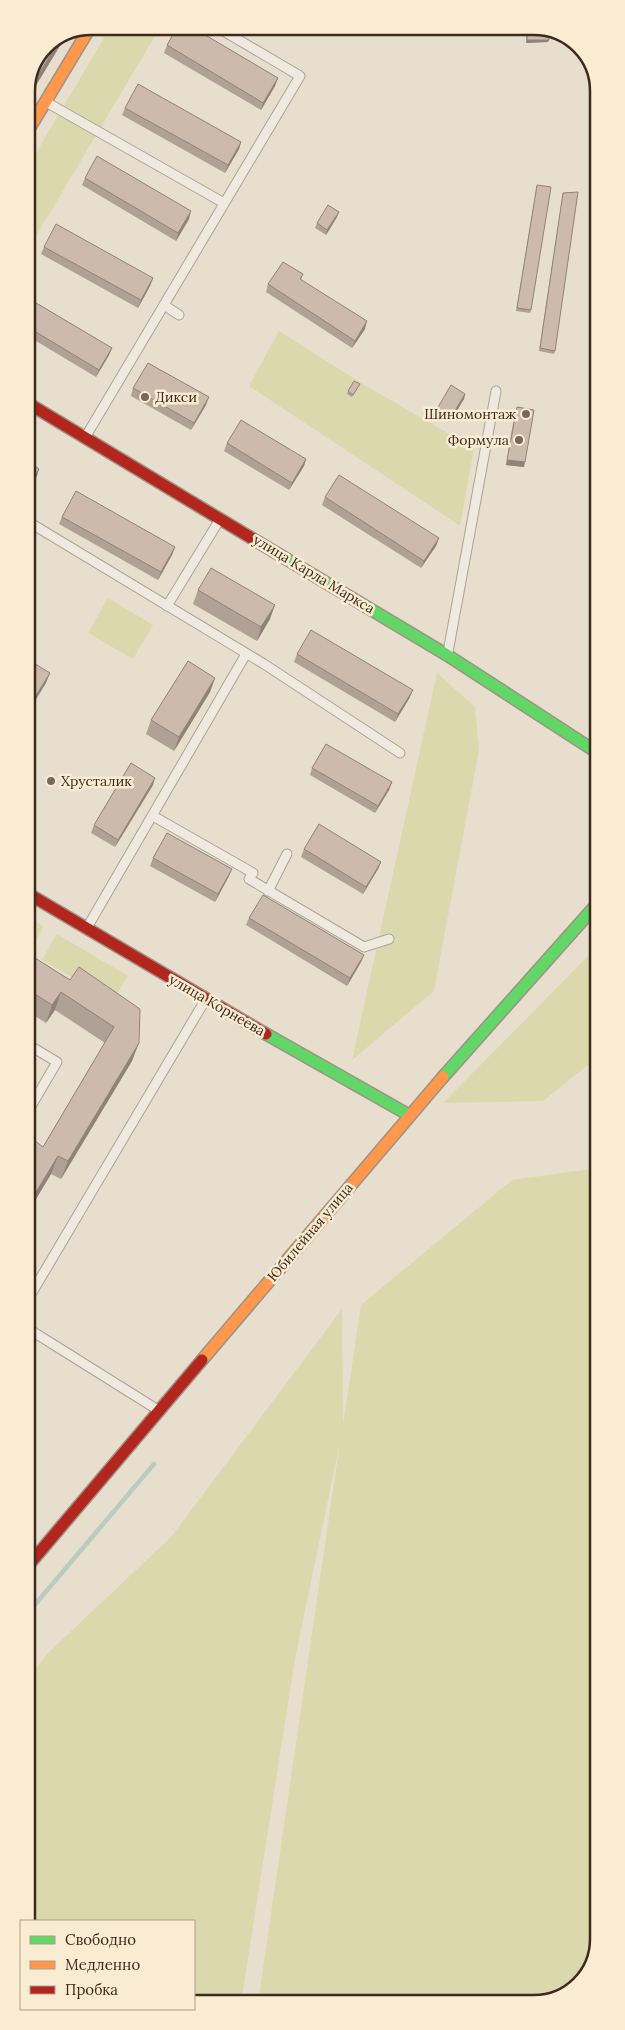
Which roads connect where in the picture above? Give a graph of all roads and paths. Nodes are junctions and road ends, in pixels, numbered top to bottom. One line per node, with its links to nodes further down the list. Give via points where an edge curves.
1 (230, 35): 5 (lane, via 300,76)
2 (84, 36): 3 (street)
3 (46, 102): 4 (street); 5 (lane)
4 (35, 120)
5 (224, 203): 6 (lane)
6 (164, 305): 7 (lane); 10 (lane)
7 (179, 315)
8 (496, 392): 15 (lane)
9 (35, 407): 10 (street, улица Карла Маркса)
10 (85, 438): 11 (street, улица Карла Маркса)
11 (220, 518): 13 (lane); 15 (street, улица Карла Маркса)
12 (35, 526): 13 (lane)
13 (167, 606): 14 (lane)
14 (246, 654): 17 (lane); 18 (lane)
15 (447, 655): 16 (street, улица Карла Маркса)
16 (590, 747)
17 (400, 753)
18 (153, 816): 20 (lane, via 253,873 249,880); 23 (lane)
19 (287, 854): 20 (lane)
20 (268, 890): 24 (lane, via 364,947)
21 (35, 898): 23 (street, улица Корнеева)
22 (590, 912): 28 (street, Юбилейная улица)
23 (86, 929): 25 (street, улица Корнеева)
24 (389, 939)
25 (205, 999): 28 (street, улица Корнеева); 29 (lane)
26 (35, 1049): 27 (lane, via 57,1062)
27 (35, 1099)
28 (409, 1114): 31 (street, Юбилейная улица)
29 (35, 1287)
30 (35, 1333): 31 (lane)
31 (159, 1410): 32 (street, Юбилейная улица)
32 (35, 1557)

